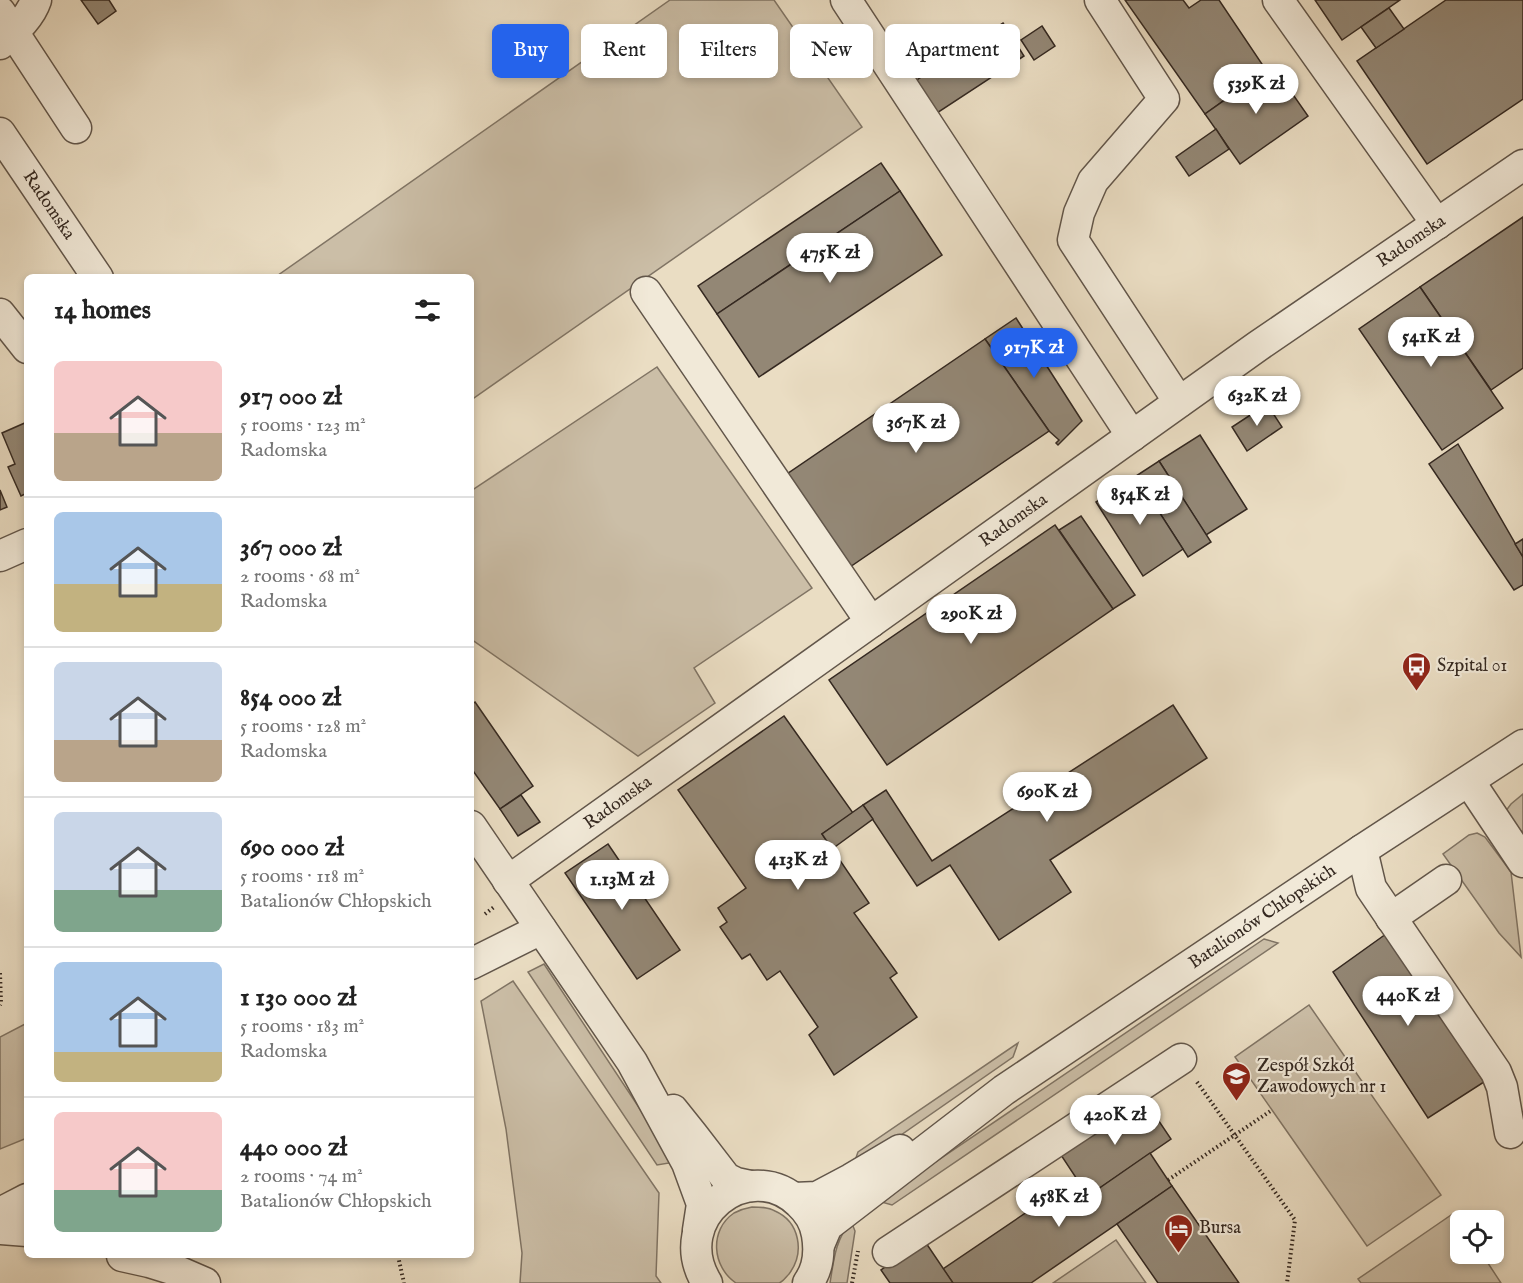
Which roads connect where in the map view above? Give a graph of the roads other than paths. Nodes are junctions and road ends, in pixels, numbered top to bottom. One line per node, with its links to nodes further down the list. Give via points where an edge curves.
1 (36, 0): 5 (street, via 19,26)
2 (846, 0): 15 (street)
3 (1100, 0): 14 (street, via 1164,99 1093,181 1078,213 1073,240)
4 (1278, 0): 9 (street)
5 (4, 29): 6 (street)
6 (76, 128)
7 (0, 133): 10 (street, Radomska)
8 (1523, 165): 9 (street, Radomska)
9 (1437, 224): 14 (street, Radomska)
10 (95, 274)
11 (646, 292): 18 (street)
12 (0, 314): 13 (street)
13 (24, 344)
14 (1179, 402): 15 (street, Radomska)
15 (1132, 436): 18 (street, Radomska)
16 (24, 545): 17 (street)
17 (0, 556)
18 (871, 622): 25 (street, Radomska)
19 (1523, 745): 20 (street, Batalionów Chłopskich)
20 (1469, 781): 22 (street, Batalionów Chłopskich); 23 (street)
21 (474, 830): 25 (street)
22 (1362, 850): 26 (street, via 1371,888); 31 (street, Batalionów Chłopskich)
23 (1523, 862)
24 (1446, 880): 26 (street)
25 (508, 881): 27 (street)
26 (1391, 918): 32 (street, via 1496,1072)
27 (541, 929): 28 (street); 30 (street)
28 (474, 962)
29 (1181, 1059): 41 (street)
30 (632, 1062): 33 (street, via 726,1178); 38 (street, via 687,1163 702,1204)
31 (1004, 1090): 34 (street, Batalionów Chłopskich, via 817,1197); 40 (street, Batalionów Chłopskich, via 827,1226)
32 (1510, 1133)
33 (750, 1186): 34 (street, via 781,1190); 38 (street, via 717,1201)
34 (794, 1198): 40 (street, via 812,1218)
35 (24, 1201): 36 (street)
36 (0, 1213)
37 (0, 1229): 39 (street)
38 (698, 1230): 45 (street, via 698,1266)
39 (24, 1231)
40 (819, 1245): 43 (street, via 818,1262)
41 (888, 1252)
42 (127, 1263): 44 (street, via 149,1262)
43 (810, 1281)
44 (205, 1283)
45 (707, 1283)

